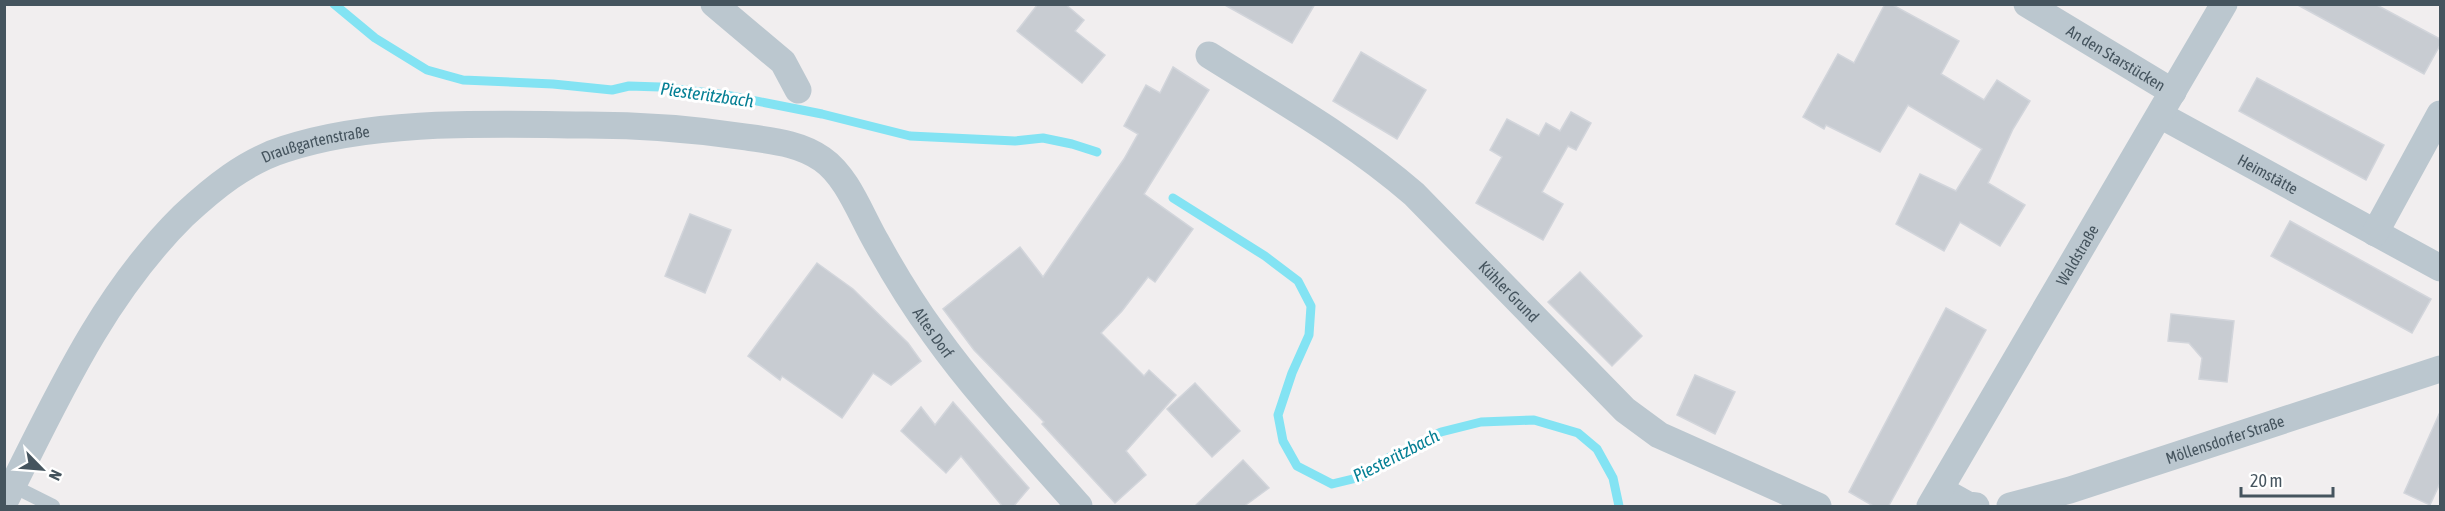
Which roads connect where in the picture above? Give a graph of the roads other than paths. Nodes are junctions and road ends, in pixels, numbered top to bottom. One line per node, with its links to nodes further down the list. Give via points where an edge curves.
1 (714, 4): 5 (street, via 783,62)
2 (2027, 4): 6 (street, An den Starstücken)
3 (2224, 4): 6 (street, Waldstraße)
4 (1209, 55): 16 (street, Kühler Grund, via 1386,170 1641,424)
5 (798, 90)
6 (2167, 103): 9 (street, Heimstätte); 13 (street, Waldstraße)
7 (2440, 114): 9 (street)
8 (805, 149): 12 (street, Draußgartenstraße, via 784,142 697,130 537,124 379,129 312,141 251,163 223,182 165,234 142,261 77,358); 15 (street, Altes Dorf, via 837,173 934,334)
9 (2375, 233): 10 (street, Heimstätte)
10 (2440, 268)
11 (2440, 369): 18 (street, Möllensdorfer Straße)
12 (9, 494): 14 (lane)
13 (1936, 498): 17 (street)
14 (53, 507)
15 (1079, 507)
16 (1818, 507)
17 (1976, 507)
18 (2010, 507)

